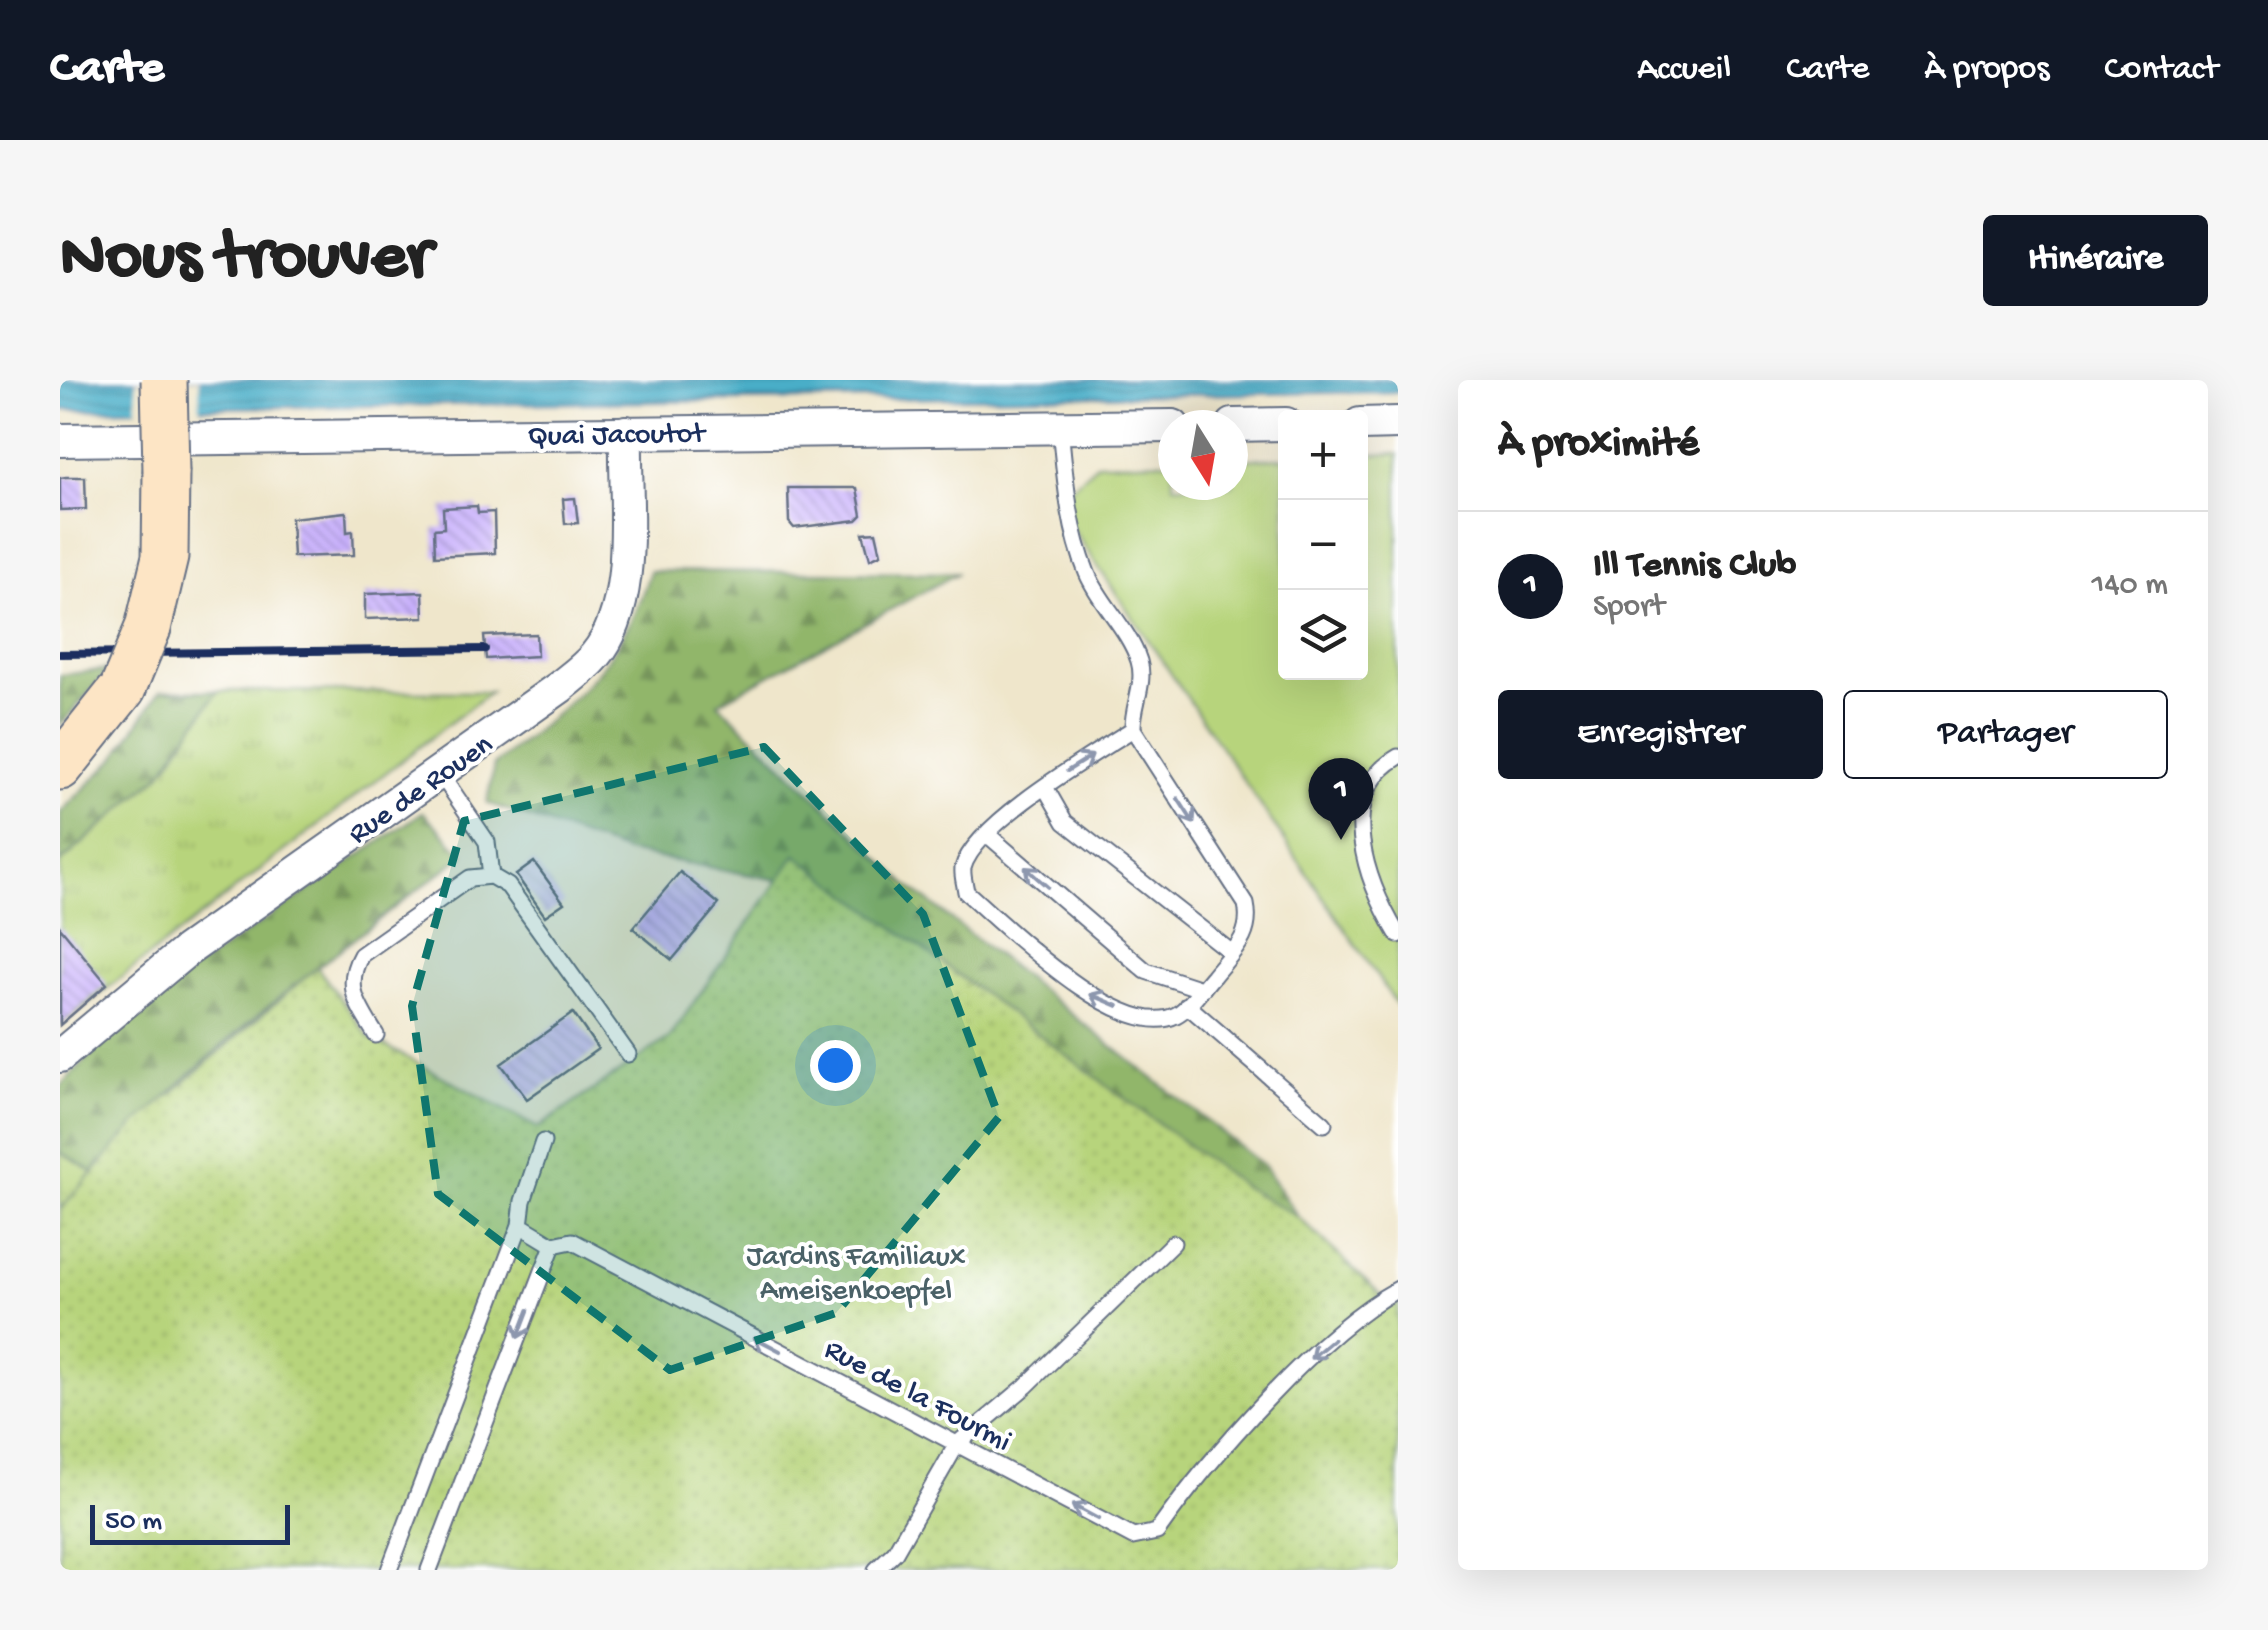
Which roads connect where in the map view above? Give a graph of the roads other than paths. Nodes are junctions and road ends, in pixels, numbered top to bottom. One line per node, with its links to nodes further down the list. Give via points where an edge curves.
1 (164, 380): 12 (main road, bridge, via 164,557 148,628 123,688)
2 (1398, 423): 4 (street)
3 (1278, 424): 5 (street)
4 (1368, 424)
5 (1248, 425)
6 (1158, 426): 7 (street, Quai Jacoutot)
7 (1060, 427): 8 (street, Quai Jacoutot); 10 (lane, via 1068,508 1088,576 1140,664)
8 (626, 432): 9 (street, Quai Jacoutot); 13 (street, Rue de Rouen, via 620,602 598,653)
9 (60, 440)
10 (1133, 730): 14 (lane, one-way to 10); 18 (lane, one-way to 18, via 1246,904 1250,922)
11 (1398, 757): 17 (lane, via 1372,780 1359,812 1377,900)
12 (60, 767)
13 (440, 773): 16 (lane, via 487,842); 23 (street, Rue de Rouen, via 186,951)
14 (1045, 787): 15 (lane); 18 (lane, via 1065,822)
15 (988, 834): 19 (lane, one-way to 15, via 1146,971); 20 (lane, one-way to 15, via 1167,1018 1139,1015 1077,989 966,892 962,872)
16 (491, 876): 21 (lane, via 470,878 361,955 352,987); 22 (lane, via 508,886)
17 (1398, 935)
18 (1232, 954): 19 (lane)
19 (1201, 989): 20 (lane)
20 (1187, 1005): 24 (lane)
21 (376, 1035)
22 (628, 1054)
23 (60, 1056)
24 (1324, 1124)
25 (543, 1142): 26 (lane)
26 (520, 1225): 28 (lane, Rue de la Fourmi); 31 (lane)
27 (1173, 1243): 30 (lane)
28 (553, 1245): 30 (lane, Rue de la Fourmi, one-way to 28, via 572,1241); 32 (lane, one-way to 32)
29 (1398, 1289): 30 (lane, Rue de la Fourmi, one-way to 30, via 1301,1367 1194,1480 1157,1532 1133,1537)
30 (957, 1444): 33 (lane, via 895,1552)
31 (389, 1570)
32 (429, 1570)
33 (876, 1570)

